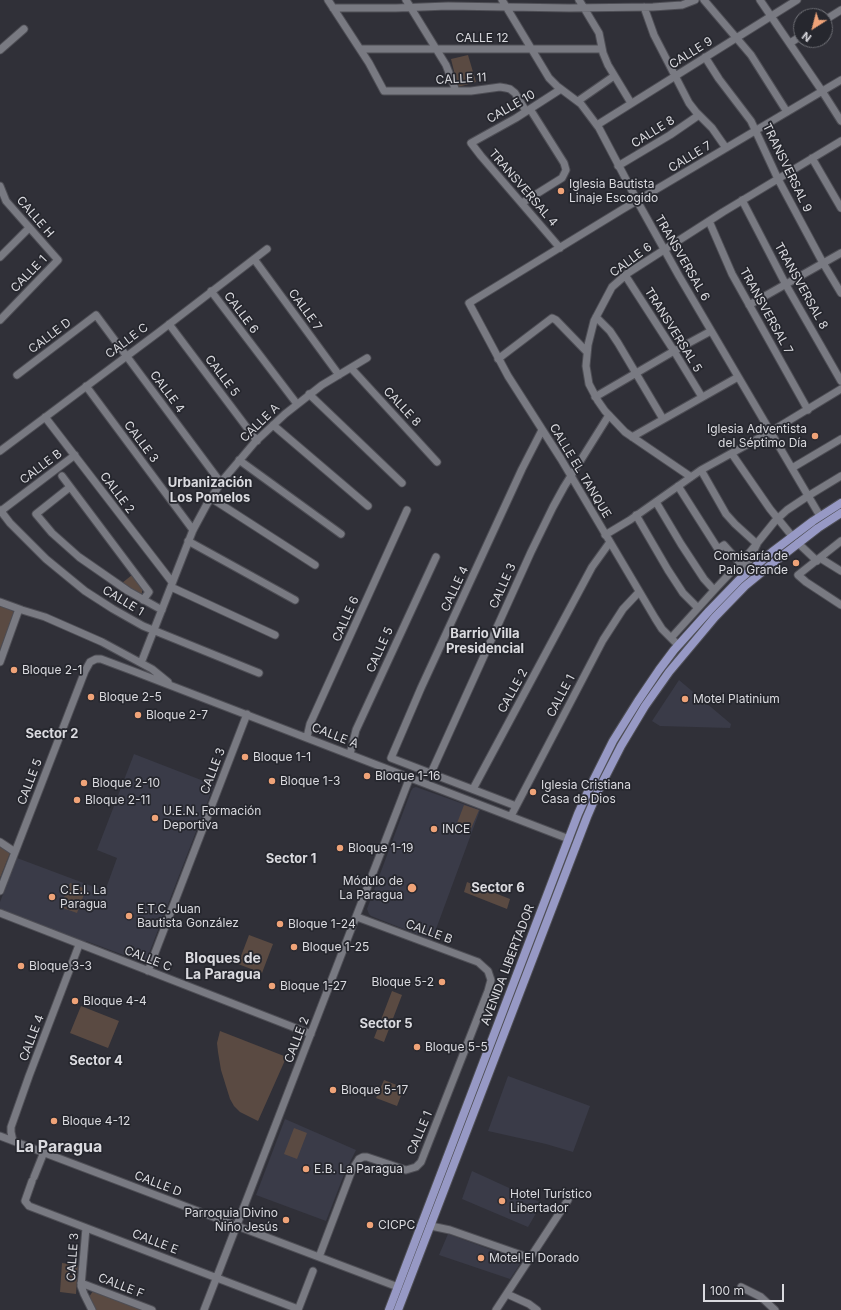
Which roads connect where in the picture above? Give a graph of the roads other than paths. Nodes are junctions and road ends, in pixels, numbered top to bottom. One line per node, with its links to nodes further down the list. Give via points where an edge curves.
1 (328, 0): 11 (street)
2 (406, 0): 12 (street)
3 (502, 0): 9 (street, TRANSVERSAL 6)
4 (579, 0): 13 (street)
5 (695, 0): 10 (street, via 682,5)
6 (704, 0): 16 (street)
7 (760, 0): 14 (street)
8 (797, 0): 14 (street, CALLE 9)
9 (506, 7): 12 (street); 13 (street); 21 (street, TRANSVERSAL 6)
10 (644, 7): 13 (street); 26 (street, via 654,35)
11 (333, 8): 12 (street); 20 (street)
12 (411, 8): 19 (street)
13 (584, 8): 22 (street, via 599,33)
14 (772, 17): 16 (street, CALLE 9); 18 (street)
15 (24, 29): 23 (street)
16 (736, 37): 24 (street, CALLE 9); 34 (street, via 751,55)
17 (793, 41): 18 (street)
18 (790, 43): 30 (street)
19 (436, 48): 20 (street, CALLE 12); 21 (street, CALLE 12); 29 (street)
20 (360, 49): 29 (street, CALLE 11, via 384,91)
21 (532, 49): 22 (street, CALLE 12); 28 (street, TRANSVERSAL 6, via 549,78)
22 (602, 49): 25 (street)
23 (0, 50)
24 (705, 57): 26 (street, CALLE 9); 38 (street, TRANSVERSAL 9)
25 (614, 76): 31 (street); 32 (street)
26 (675, 76): 32 (street, CALLE 9); 35 (street, via 689,103)
27 (841, 80): 30 (street, CALLE 7)
28 (561, 89): 31 (street, TRANSVERSAL 6); 33 (street, CALLE 10)
29 (456, 91): 33 (street, CALLE 11, via 500,87 510,89)
30 (822, 91): 34 (street, CALLE 7); 36 (street)
31 (578, 101): 37 (street, TRANSVERSAL 6)
32 (631, 103): 37 (street, CALLE 9)
33 (528, 110): 40 (street, CALLE 10); 48 (street, via 564,162 566,172 558,181)
34 (787, 112): 38 (street, CALLE 7)
35 (699, 115): 41 (street); 43 (street, CALLE 8)
36 (841, 121)
37 (597, 125): 43 (street, TRANSVERSAL 6)
38 (756, 130): 41 (street, CALLE 7); 44 (street, TRANSVERSAL 9)
39 (841, 141): 42 (street, CALLE 6)
40 (471, 143): 48 (street, TRANSVERSAL 4)
41 (726, 148): 47 (street, CALLE 7)
42 (812, 158): 44 (street, CALLE 6); 49 (street)
43 (618, 166): 47 (street, TRANSVERSAL 6)
44 (778, 179): 46 (street, CALLE 6); 59 (street, TRANSVERSAL 9)
45 (1, 191): 51 (street, CALLE H, via 6,201)
46 (742, 200): 50 (street, CALLE 6); 61 (street, TRANSVERSAL 8)
47 (637, 201): 52 (street, CALLE 7); 54 (street, TRANSVERSAL 6)
48 (522, 203): 52 (street, TRANSVERSAL 4)
49 (841, 208)
50 (709, 221): 54 (street, CALLE 6); 65 (street, TRANSVERSAL 7, via 732,274)
51 (29, 228): 56 (street); 58 (street, CALLE H)
52 (560, 248): 64 (street, CALLE 7)
53 (267, 249): 57 (street, CALLE C)
54 (665, 250): 60 (street, CALLE 6); 70 (street, TRANSVERSAL 6)
55 (841, 253): 59 (street)
56 (0, 257)
57 (254, 259): 62 (street, CALLE C); 79 (street, CALLE 7)
58 (58, 260): 68 (street, CALLE 1)
59 (823, 263): 61 (street); 63 (street, TRANSVERSAL 9)
60 (625, 275): 67 (street, CALLE 6, via 612,287); 71 (street, TRANSVERSAL 5)
61 (786, 285): 65 (street); 81 (street, TRANSVERSAL 8)
62 (211, 292): 69 (street, CALLE C); 87 (street, CALLE 6)
63 (841, 293)
64 (468, 303): 75 (street, CALLE EL TANQUE)
65 (749, 305): 88 (street, TRANSVERSAL 7)
66 (96, 315): 73 (street, CALLE 4); 78 (street, CALLE D)
67 (596, 317): 72 (street, CALLE 6); 77 (street, via 614,336)
68 (0, 320)
69 (169, 324): 73 (street, CALLE C); 97 (street, CALLE 5)
70 (711, 331): 71 (street); 80 (street, TRANSVERSAL 6)
71 (674, 351): 77 (street); 86 (street, TRANSVERSAL 5)
72 (587, 352): 75 (street, via 552,318); 85 (street, CALLE 6, via 587,376)
73 (126, 356): 82 (street, CALLE C); 109 (street, CALLE 4)
74 (367, 358): 76 (street, CALLE A)
75 (498, 359): 93 (street, CALLE EL TANQUE)
76 (351, 368): 79 (street, CALLE A); 102 (street, CALLE 8)
77 (636, 373): 85 (street); 91 (street)
78 (17, 375)
79 (339, 375): 84 (street, CALLE A)
80 (738, 377): 86 (street); 94 (street, TRANSVERSAL 6)
81 (841, 381)
82 (86, 386): 90 (street, CALLE C); 124 (street, CALLE 3)
83 (841, 389): 88 (street)
84 (309, 394): 87 (street, CALLE A); 110 (street)
85 (595, 397): 89 (street, CALLE 6)
86 (702, 397): 91 (street)
87 (297, 404): 92 (street, CALLE A)
88 (808, 410): 94 (street)
89 (609, 415): 95 (street, CALLE 6); 106 (street, CALLE 3)
90 (45, 417): 98 (street, CALLE C); 100 (street, CALLE 2)
91 (663, 419): 95 (street)
92 (273, 425): 97 (street, CALLE A); 117 (street)
93 (542, 430): 106 (street, CALLE EL TANQUE); 161 (street, CALLE 4, via 518,476 391,758)
94 (770, 432): 99 (street); 103 (street, TRANSVERSAL 6)
95 (632, 437): 108 (street, CALLE 6)
96 (841, 439): 103 (street)
97 (257, 441): 101 (street, CALLE A)
98 (0, 451)
99 (732, 454): 104 (street); 123 (street)
100 (75, 456): 119 (street, CALLE B); 139 (street, CALLE 2)
101 (239, 460): 109 (street, CALLE A); 125 (street)
102 (437, 462)
103 (792, 468): 113 (street, TRANSVERSAL 6)
104 (701, 470): 108 (street); 132 (street, via 726,514)
105 (62, 476): 112 (street)
106 (571, 476): 126 (street, CALLE EL TANQUE); 162 (street, CALLE 3, via 558,496 531,552)
107 (841, 476): 113 (street)
108 (691, 477): 111 (street)
109 (221, 483): 114 (street, CALLE A)
110 (402, 483)
111 (678, 486): 115 (street); 135 (street, via 718,549 724,545)
112 (70, 487): 142 (street, via 149,592); 142 (street, via 36,514 52,533 79,557)
113 (808, 496): 122 (street, TRANSVERSAL 6); 123 (street)
114 (211, 498): 124 (street, CALLE A); 136 (street)
115 (656, 502): 121 (street); 140 (street, via 704,579)
116 (841, 503): 122 (main road, AVENIDA LIBERTADOR)
117 (368, 506)
118 (407, 510): 159 (street, CALLE 6, via 310,724)
119 (1, 511): 149 (street, CALLE 1, via 36,549 72,581 112,609)
120 (841, 513): 131 (main road, AVENIDA LIBERTADOR)
121 (636, 515): 126 (street); 146 (street, via 683,593)
122 (820, 516): 127 (main road, AVENIDA LIBERTADOR)
123 (777, 518): 127 (street); 132 (street)
124 (193, 530): 128 (street, CALLE A)
125 (341, 534)
126 (605, 534): 130 (street, CALLE EL TANQUE)
127 (792, 536): 131 (main road); 138 (main road, AVENIDA LIBERTADOR)
128 (188, 540): 139 (street, CALLE A); 143 (street)
129 (841, 541): 134 (street)
130 (610, 542): 141 (street, CALLE EL TANQUE); 165 (street, CALLE 2, via 592,567)
131 (798, 543): 134 (street); 171 (main road, AVENIDA LIBERTADOR, via 734,598 706,626 671,668 613,760)
132 (757, 544): 135 (street); 138 (street)
133 (436, 557): 160 (street, CALLE 5, via 359,724)
134 (818, 559): 137 (street); 145 (street, via 798,575)
135 (740, 563): 140 (street)
136 (315, 565)
137 (841, 571)
138 (739, 580): 152 (main road, AVENIDA LIBERTADOR)
139 (172, 584): 148 (street, CALLE A); 150 (street, CALLE 2)
140 (714, 590): 146 (street)
141 (639, 592): 151 (street, CALLE EL TANQUE); 167 (street, CALLE 1, via 623,609 603,640)
142 (143, 600): 148 (street)
143 (295, 600)
144 (0, 602): 147 (street)
145 (841, 605)
146 (698, 608): 151 (street)
147 (20, 609): 154 (street); 155 (street, via 79,631)
148 (162, 610): 149 (street, CALLE A)
149 (154, 631): 155 (street, CALLE A); 156 (street, CALLE 1)
150 (275, 635)
151 (671, 638): 152 (street, CALLE EL TANQUE)
152 (678, 645): 169 (main road, AVENIDA LIBERTADOR, via 613,741 591,785)
153 (93, 660): 157 (street, CALLE A, via 101,659); 172 (street, CALLE 5, via 85,670)
154 (0, 662)
155 (141, 663): 157 (street)
156 (259, 673)
157 (173, 686): 158 (street, CALLE A)
158 (247, 714): 159 (street, CALLE A); 177 (street, CALLE 3)
159 (307, 737): 160 (street, CALLE A)
160 (350, 754): 163 (street, CALLE A)
161 (409, 765): 162 (street); 163 (street, CALLE 2)
162 (431, 773): 164 (street)
163 (408, 776): 166 (street, CALLE A); 175 (street, CALLE 2)
164 (447, 779): 165 (street); 166 (street)
165 (473, 789): 167 (street)
166 (443, 790): 168 (street, CALLE A)
167 (516, 806): 168 (street, CALLE 1)
168 (511, 816): 169 (street, CALLE A)
169 (569, 839): 171 (main road); 192 (main road, AVENIDA LIBERTADOR)
170 (0, 842): 172 (street)
171 (577, 842): 185 (main road, AVENIDA LIBERTADOR)
172 (15, 852): 173 (street, CALLE 5)
173 (0, 891)
174 (0, 913): 176 (street, CALLE C)
175 (356, 917): 178 (street, CALLE B, via 478,962); 179 (street, CALLE 2)
176 (79, 945): 177 (street, CALLE C); 181 (street, CALLE 4, via 11,1127)
177 (148, 971): 179 (street, CALLE C)
178 (490, 974): 187 (street, CALLE 1, via 488,991 421,1162 416,1167 406,1170 367,1157 359,1159 352,1170)
179 (311, 1034): 184 (street, CALLE 2)
180 (0, 1136): 181 (street, CALLE D)
181 (13, 1140): 182 (street, CALLE D)
182 (44, 1152): 184 (street, CALLE D); 186 (street, CALLE E, via 25,1201 27,1205)
183 (568, 1200): 188 (street)
184 (237, 1226): 187 (street, CALLE D); 190 (street, CALLE 2)
185 (431, 1226): 188 (street, via 450,1230); 194 (main road, AVENIDA LIBERTADOR)
186 (86, 1228): 190 (street, CALLE E); 191 (street, CALLE 3)
187 (319, 1257): 192 (street, CALLE D)
188 (530, 1258): 195 (street)
189 (313, 1271): 199 (street)
190 (217, 1277): 198 (street, CALLE 2); 199 (street, CALLE E)
191 (81, 1283): 196 (street, CALLE 3); 197 (street, CALLE F)
192 (398, 1287): 194 (main road); 200 (main road, AVENIDA LIBERTADOR)
193 (741, 1288): 204 (street, via 761,1297)
194 (406, 1290): 201 (main road, AVENIDA LIBERTADOR)
195 (507, 1294): 202 (street); 203 (street)
196 (92, 1310)
197 (152, 1310)
198 (204, 1310)
199 (298, 1310)
200 (389, 1310)
201 (398, 1310)
202 (496, 1310)
203 (537, 1310)
204 (775, 1310)

